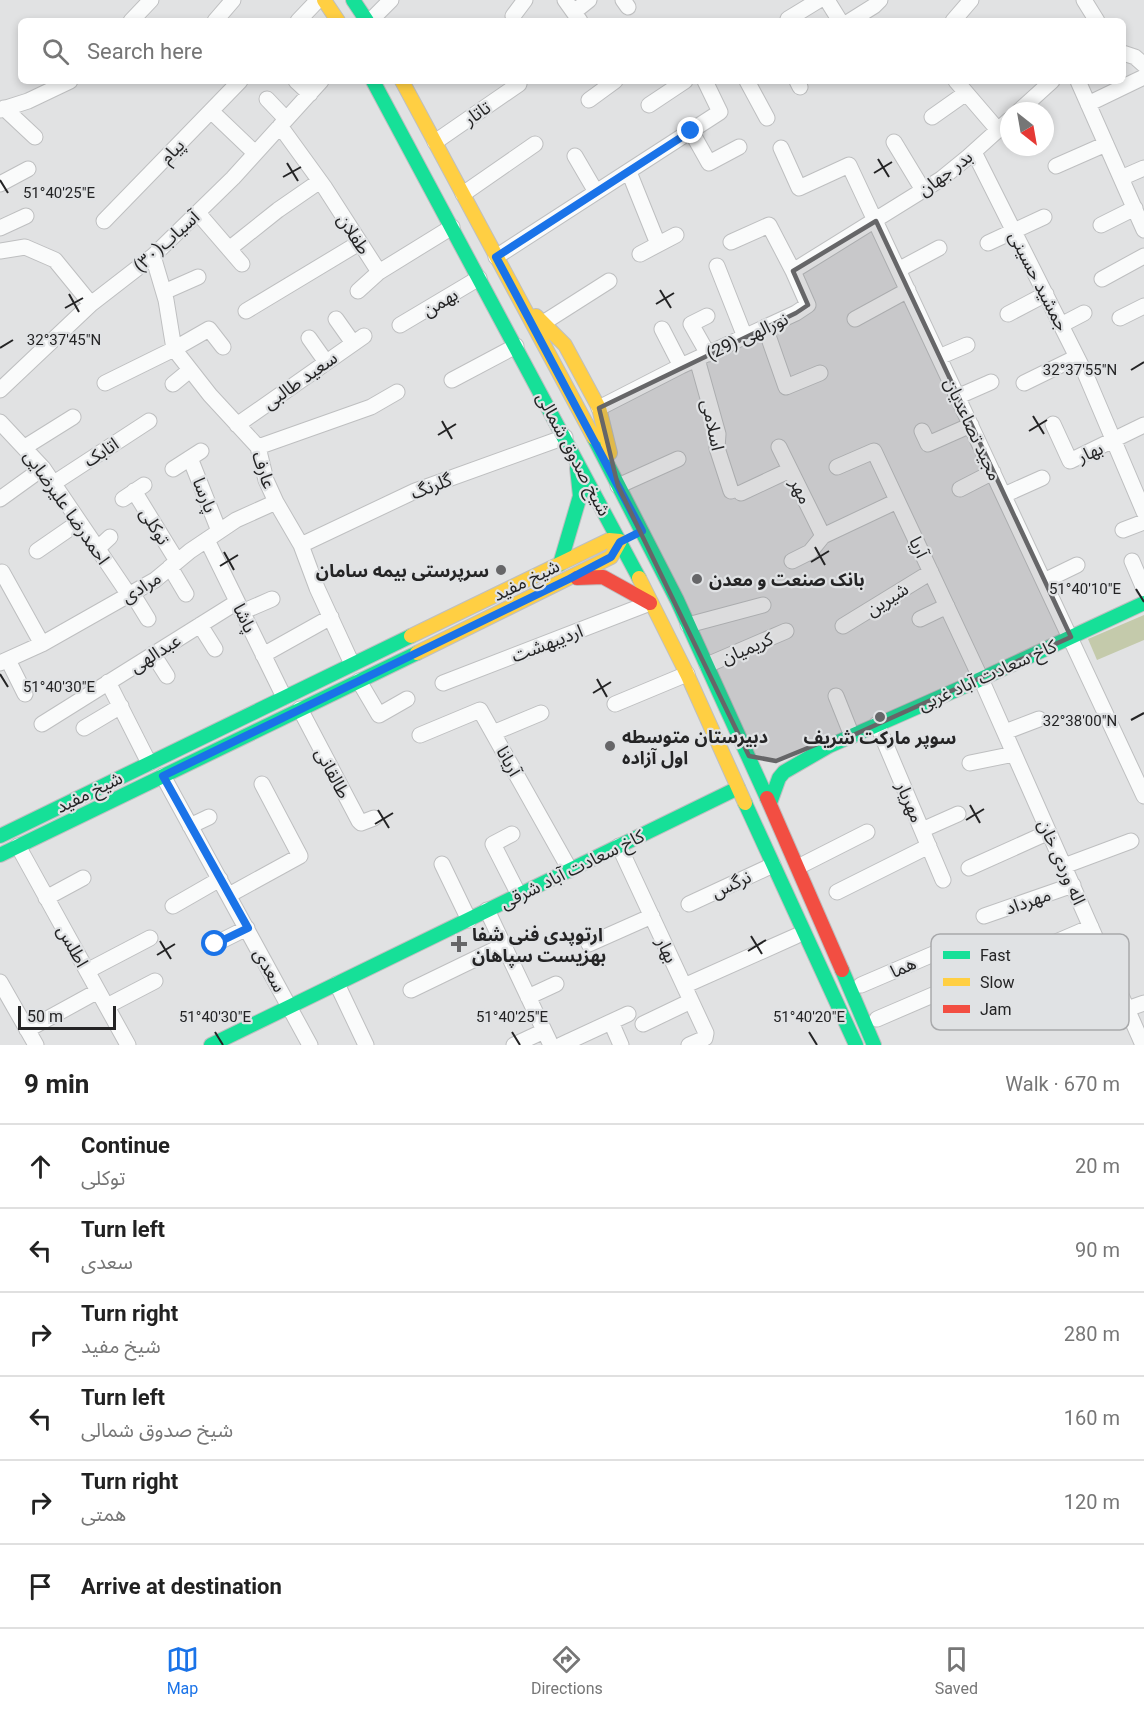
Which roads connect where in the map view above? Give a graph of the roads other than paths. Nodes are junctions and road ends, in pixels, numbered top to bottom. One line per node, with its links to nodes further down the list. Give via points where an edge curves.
1 (151, 0): 16 (street)
2 (233, 0): 17 (street)
3 (318, 0): 18 (street)
4 (324, 0): 19 (main road)
5 (353, 0): 20 (main road)
6 (391, 0): 21 (street)
7 (525, 0): 15 (street)
8 (589, 0): 14 (street)
9 (819, 0): 22 (street)
10 (827, 0): 23 (street)
11 (880, 0): 24 (street)
12 (970, 0): 25 (street)
13 (1084, 0): 26 (street)
14 (573, 11)
15 (513, 16)
16 (134, 18)
17 (218, 18)
18 (301, 18)
19 (336, 18)
20 (366, 18)
21 (371, 18)
22 (790, 18)
23 (838, 18)
24 (855, 18)
25 (955, 18)
26 (1094, 18)
27 (1126, 54): 28 (street)
28 (1144, 64)
29 (1144, 77): 48 (street)
30 (64, 84): 50 (street)
31 (237, 84): 51 (street, پیام)
32 (299, 84): 44 (street)
33 (318, 84): 44 (street, آسیاب(۳۰))
34 (375, 84): 87 (main road, شیخ صدوق شمالی)
35 (404, 84): 59 (main road, شیخ صدوق شمالی)
36 (519, 84): 59 (street, تاتار)
37 (611, 84): 46 (street)
38 (680, 84): 49 (street)
39 (709, 84): 57 (street, via 720,112)
40 (749, 84): 53 (street)
41 (1049, 84): 47 (street)
42 (1079, 84): 48 (street)
43 (961, 87): 52 (street); 54 (street)
44 (310, 94): 55 (street, آسیاب(۳۰))
45 (267, 99): 55 (street, طفلان)
46 (589, 100)
47 (1029, 102)
48 (1088, 104): 62 (street)
49 (649, 105)
50 (2, 109): 58 (street)
51 (211, 111): 66 (street); 83 (street, پیام)
52 (932, 117)
53 (767, 118)
54 (1000, 121)
55 (283, 122): 66 (street, آسیاب(۳۰)); 73 (street, طفلان)
56 (1000, 129): 65 (street, بدر جهان)
57 (691, 131): 63 (street, via 709,163); 71 (street)
58 (35, 137)
59 (435, 142): 77 (main road, شیخ صدوق شمالی)
60 (894, 142): 75 (street)
61 (535, 144): 77 (street)
62 (1106, 144): 68 (street); 72 (street)
63 (739, 147)
64 (781, 148): 84 (street, مجید تصاعدیان, via 799,188 849,165)
65 (974, 152): 75 (street, بدر جهان); 89 (street, جمشید حسینی)
66 (255, 153): 79 (street, آسیاب(۳۰))
67 (574, 156): 76 (street)
68 (1056, 166)
69 (1144, 168): 72 (street)
70 (28, 169): 74 (street)
71 (629, 172): 76 (street); 94 (street)
72 (1121, 178): 78 (street)
73 (320, 181): 92 (street, طفلان); 96 (street)
74 (0, 184)
75 (923, 190): 84 (street, بدر جهان)
76 (596, 192): 101 (street)
77 (463, 195): 82 (main road, شیخ صدوق شمالی)
78 (1135, 208): 85 (street); 88 (street)
79 (198, 213): 96 (street); 99 (street, آسیاب(۳۰))
80 (26, 216): 86 (street)
81 (1044, 217): 89 (street)
82 (477, 220): 87 (main road, via 468,233); 101 (main road, شیخ صدوق شمالی)
83 (104, 221)
84 (876, 221): 104 (street, مجید تصاعدیان); 105 (street)
85 (1101, 225)
86 (0, 229): 97 (street)
87 (453, 230): 106 (street, طفلان); 108 (main road, شیخ صدوق شمالی)
88 (1144, 230)
89 (1014, 231): 93 (street); 114 (street, جمشید حسینی)
90 (676, 235): 94 (street)
91 (731, 242): 105 (street, via 769,225)
92 (359, 243): 106 (street, طفلان); 118 (street)
93 (987, 243)
94 (658, 244): 98 (street)
95 (939, 248): 104 (street)
96 (229, 249): 102 (street)
97 (4, 251): 116 (street, via 25,247 55,260)
98 (640, 254)
99 (153, 256): 113 (street, عارف); 116 (street, آسیاب(۳۰))
100 (1144, 256): 109 (street)
101 (496, 257): 115 (main road, شیخ صدوق شمالی)
102 (242, 264)
103 (717, 266): 130 (street)
104 (898, 270): 111 (street, مجید تصاعدیان)
105 (793, 271): 128 (street, نورالهی (29), via 808,305)
106 (379, 272): 112 (street)
107 (198, 277): 113 (street)
108 (479, 278): 126 (street, بهمن); 133 (main road, شیخ صدوق شمالی)
109 (1102, 279)
110 (609, 281): 125 (street)
111 (908, 290): 124 (street); 137 (street, مجید تصاعدیان)
112 (358, 291)
113 (164, 292): 135 (street, عارف)
114 (1046, 294): 120 (street); 127 (street, جمشید حسینی)
115 (518, 298): 125 (main road); 174 (main road, شیخ صدوق شمالی)
116 (92, 304): 148 (street, آسیاب(۳۰))
117 (1144, 306): 122 (street)
118 (246, 310)
119 (1084, 313): 127 (street)
120 (1008, 314)
121 (707, 316): 136 (street, اسلامی, via 691,324)
122 (1120, 318)
123 (336, 319): 139 (street, سعید طالبی, via 358,340)
124 (855, 319)
125 (543, 323): 151 (main road, via 565,345)
126 (400, 325)
127 (1061, 325): 138 (street, جمشید حسینی)
128 (765, 327): 130 (street, نورالهی (29)); 142 (street, via 786,387)
129 (662, 329): 140 (street)
130 (745, 337): 136 (street, نورالهی (29))
131 (309, 338): 139 (street)
132 (967, 345): 137 (street)
133 (516, 346): 143 (street); 160 (main road, شیخ صدوق شمالی)
134 (223, 347): 135 (street, via 209,328)
135 (174, 349): 141 (street, عارف); 145 (street)
136 (703, 356): 140 (street, نورالهی (29)); 170 (street, اسلامی, via 718,434 717,448 736,492)
137 (939, 357): 150 (street, مجید تصاعدیان)
138 (1077, 357): 146 (street); 161 (street, جمشید حسینی)
139 (326, 362): 156 (street, سعید طالبی)
140 (681, 366): 151 (street, نورالهی (29))
141 (190, 370): 147 (street); 156 (street, عارف)
142 (820, 373)
143 (452, 380)
144 (991, 382): 150 (street)
145 (105, 383)
146 (1024, 383)
147 (173, 384)
148 (0, 390)
149 (397, 392): 163 (street, via 371,406)
150 (957, 397): 157 (street, مجید تصاعدیان)
151 (599, 408): 174 (main road)
152 (73, 417): 162 (street)
153 (149, 421): 173 (street, اتابک)
154 (0, 422): 162 (street, احمدرضا علیرضایی)
155 (1053, 424): 161 (street, بهار, via 1070,461)
156 (237, 425): 163 (street, عارف)
157 (971, 425): 159 (street, via 928,444); 171 (street, مجید تصاعدیان)
158 (1144, 425): 161 (street)
159 (922, 431)
160 (565, 437): 165 (main road, شیخ صدوق شمالی); 189 (street, گلرنگ, via 415,491)
161 (1114, 441): 181 (street, جمشید حسینی)
162 (25, 447): 168 (street, احمدرضا علیرضایی)
163 (258, 447): 180 (street, عارف)
164 (779, 447): 170 (street, مهر)
165 (576, 457): 188 (main road, شیخ صدوق شمالی); 195 (main road, via 580,496)
166 (678, 459): 174 (street)
167 (837, 467): 179 (street, آریا, via 874,452)
168 (43, 468): 173 (street, احمدرضا علیرضایی); 178 (street)
169 (173, 469): 185 (street, پارسا, via 196,454)
170 (790, 470): 186 (street, مهر)
171 (993, 472): 175 (street); 177 (street, مجید تصاعدیان)
172 (1042, 478): 177 (street)
173 (54, 483): 182 (street, احمدرضا علیرضایی)
174 (618, 486): 184 (main road, شیخ صدوق شمالی)
175 (960, 489)
176 (134, 492): 194 (street, توکلی)
177 (1004, 495): 200 (street, مجید تصاعدیان)
178 (0, 499)
179 (897, 501): 186 (street); 197 (street, آریا)
180 (276, 502): 185 (street, مرادی); 189 (street, عارف)
181 (1144, 513): 183 (street)
182 (79, 522): 190 (street, احمدرضا علیرضایی); 191 (street)
183 (1123, 530)
184 (642, 531): 188 (main road); 214 (main road, شیخ صدوق شمالی)
185 (213, 535): 194 (street, مرادی); 209 (street, پاشا)
186 (822, 536): 192 (street, via 810,552)
187 (110, 537): 190 (street)
188 (620, 542): 195 (main road, شیخ مفید, via 609,540); 199 (main road, شیخ مفید, via 611,557); 205 (main road, شیخ صدوق شمالی)
189 (301, 545): 210 (street, عارف)
190 (97, 549): 202 (street, احمدرضا علیرضایی)
191 (37, 551)
192 (792, 561)
193 (1132, 561): 201 (street)
194 (174, 564): 202 (street, مرادی); 203 (street, توکلی)
195 (560, 564): 223 (main road, شیخ مفید)
196 (1077, 565): 200 (street)
197 (931, 572): 208 (street, آریا); 215 (street, شیرین)
198 (0, 573): 218 (street)
199 (569, 579): 205 (main road, via 603,577); 228 (main road, شیخ مفید)
200 (1044, 581): 217 (street, مجید تصاعدیان)
201 (1144, 589)
202 (131, 594): 211 (street, احمدرضا علیرضایی); 218 (street, مرادی)
203 (186, 594)
204 (273, 599): 209 (street, عبدالهی)
205 (650, 603): 225 (main road, شیخ صدوق شمالی); 230 (street, اردیبهشت)
206 (1144, 603): 217 (main road, کاخ سعادت آباد غربی)
207 (763, 605): 214 (street)
208 (947, 606): 212 (street); 227 (street, آریا)
209 (240, 607): 213 (street, عبدالهی); 221 (street, پاشا)
210 (331, 617): 221 (street); 223 (street, عارف)
211 (148, 619)
212 (920, 620)
213 (200, 625): 219 (street); 220 (street, عبدالهی)
214 (688, 625): 224 (main road, شیخ صدوق شمالی)
215 (843, 626)
216 (786, 632): 224 (street, کریمیان)
217 (1071, 637): 227 (main road, کاخ سعادت آباد غربی); 255 (street, مجید تصاعدیان)
218 (42, 644): 222 (street, مرادی)
219 (215, 649)
220 (153, 654): 226 (street); 229 (street, عبدالهی)
221 (263, 655): 233 (street, پاشا)
222 (4, 661): 231 (street)
223 (352, 664): 233 (main road, شیخ مفید)
224 (707, 664): 249 (main road, شیخ صدوق شمالی)
225 (687, 674): 235 (street); 254 (main road, شیخ صدوق شمالی)
226 (167, 676)
227 (981, 679): 241 (main road, کاخ سعادت آباد غربی); 243 (street, اله وردی خان)
228 (359, 681): 234 (street, via 379,715); 237 (main road, شیخ مفید)
229 (108, 682): 236 (street); 240 (street, عبدالهی)
230 (443, 683)
231 (25, 694)
232 (836, 696): 246 (street)
233 (284, 697): 250 (main road, شیخ مفید)
234 (407, 699)
235 (615, 704)
236 (121, 706): 242 (street); 250 (street)
237 (300, 709): 252 (main road, شیخ مفید); 259 (street, طالقانی, via 359,821)
238 (541, 713): 244 (street)
239 (1040, 719): 243 (street)
240 (42, 724)
241 (877, 724): 246 (main road, کاخ سعادت آباد غربی); 261 (street, مهریار)
242 (84, 728)
243 (1005, 732): 248 (street, اله وردی خان)
244 (493, 733): 245 (street, آریانا, via 478,709); 276 (street, آریانا)
245 (420, 735)
246 (852, 736): 247 (main road, کاخ سعادت آباد غربی)
247 (829, 746): 249 (main road, via 820,743); 256 (main road, via 784,772)
248 (1014, 754): 251 (street); 263 (street, اله وردی خان)
249 (762, 759): 256 (main road, شیخ صدوق شمالی)
250 (149, 763): 264 (main road, شیخ مفید)
251 (970, 763)
252 (163, 776): 260 (street, سعدی); 269 (main road, شیخ مفید)
253 (262, 784): 283 (street, via 300,856)
254 (738, 788): 267 (main road, کاخ سعادت آباد شرقی); 272 (main road, شیخ صدوق شمالی)
255 (1144, 796)
256 (770, 803): 274 (main road, شیخ صدوق شمالی)
257 (958, 814): 261 (street)
258 (208, 817): 260 (street)
259 (374, 818)
260 (190, 826): 278 (street, سعدی)
261 (922, 830): 268 (street, مهریار)
262 (867, 832): 274 (street)
263 (1049, 832): 273 (street, اله وردی خان); 275 (street)
264 (5, 833): 269 (main road, via 8,846)
265 (512, 834): 284 (street, via 493,843)
266 (1131, 841): 273 (street)
267 (619, 846): 276 (main road, کاخ سعادت آباد شرقی); 289 (street, بهار)
268 (929, 846): 279 (street, مهریار); 282 (street)
269 (16, 847): 270 (main road, شیخ مفید); 285 (street, اطلس)
270 (0, 855)
271 (442, 864): 291 (street)
272 (773, 865): 286 (street, نرگس); 294 (main road, شیخ صدوق شمالی)
273 (1064, 866): 280 (street, اله وردی خان)
274 (798, 867): 281 (main road, شیخ صدوق شمالی)
275 (969, 868)
276 (570, 870): 284 (main road, کاخ سعادت آباد شرقی)
277 (82, 878): 285 (street)
278 (220, 879): 283 (street, سعدی); 287 (street)
279 (943, 880)
280 (1073, 885): 290 (street, مهرداد); 292 (street, اله وردی خان)
281 (806, 887): 308 (main road, شیخ صدوق شمالی, via 822,902); 326 (main road, شیخ صدوق شمالی)
282 (837, 892)
283 (229, 895): 293 (street, سعدی)
284 (519, 895): 288 (main road, کاخ سعادت آباد شرقی)
285 (46, 898): 302 (street, اطلس)
286 (689, 904)
287 (173, 906)
288 (487, 910): 291 (main road, کاخ سعادت آباد شرقی); 300 (street)
289 (652, 916): 299 (street); 307 (street, بهار)
290 (984, 916)
291 (469, 920): 305 (main road, کاخ سعادت آباد شرقی)
292 (1091, 927): 295 (street); 296 (street, اله وردی خان)
293 (248, 928): 298 (street); 317 (street, سعدی)
294 (799, 931): 307 (street); 337 (main road, شیخ صدوق شمالی); 338 (main road, شیخ صدوق شمالی)
295 (1075, 934)
296 (1094, 934)
297 (150, 938): 302 (street)
298 (215, 944)
299 (589, 944)
300 (504, 945): 309 (street); 312 (street)
301 (931, 955): 308 (street, هما)
302 (87, 971): 310 (street, اطلس)
303 (155, 981): 316 (street)
304 (0, 982): 315 (street)
305 (337, 984): 317 (main road, کاخ سعادت آباد شرقی); 332 (street)
306 (556, 984): 312 (street)
307 (684, 986): 313 (street, بهار)
308 (861, 986): 321 (main road, شیخ صدوق شمالی)
309 (411, 990)
310 (98, 991): 316 (street, اطلس); 324 (street)
311 (931, 996): 321 (street)
312 (528, 997): 325 (street)
313 (691, 1001): 323 (street); 336 (street, بهار, via 707,1036)
314 (1144, 1002): 318 (street)
315 (6, 1006): 324 (street)
316 (107, 1006): 329 (street, اطلس)
317 (290, 1006): 330 (main road, کاخ سعادت آباد شرقی); 331 (street, سعدی)
318 (1129, 1008)
319 (628, 1014): 322 (street)
320 (1129, 1014): 327 (street, اله وردی خان)
321 (877, 1019): 326 (main road, شیخ صدوق شمالی)
322 (611, 1022): 334 (street); 335 (street)
323 (643, 1024)
324 (27, 1030): 328 (street)
325 (548, 1038): 333 (street)
326 (880, 1041)
327 (1141, 1044)
328 (36, 1045)
329 (128, 1045)
330 (211, 1045)
331 (310, 1045)
332 (366, 1045)
333 (514, 1045)
334 (561, 1045)
335 (621, 1045)
336 (689, 1045)
337 (844, 1045)
338 (856, 1045)

